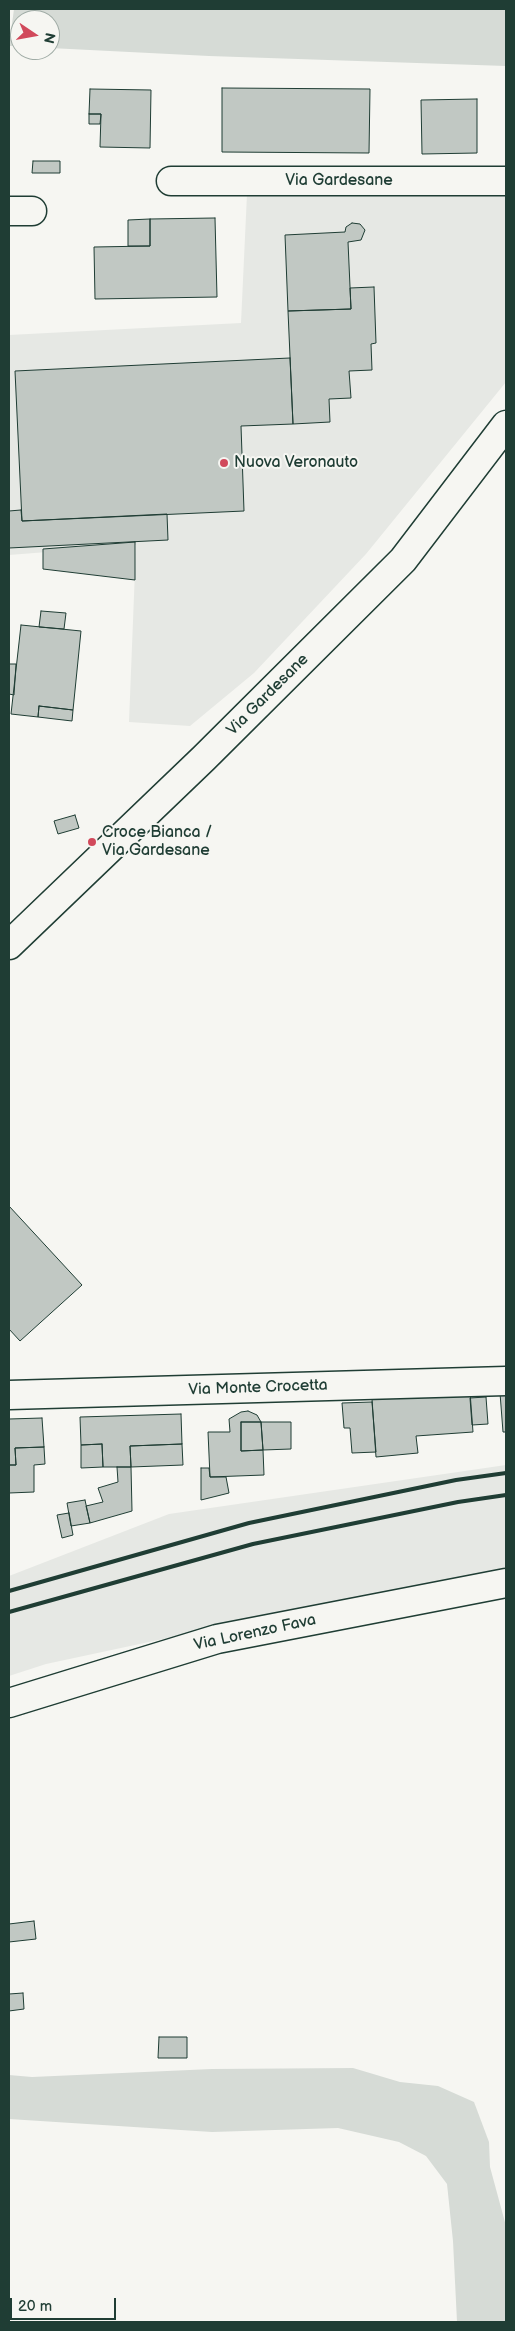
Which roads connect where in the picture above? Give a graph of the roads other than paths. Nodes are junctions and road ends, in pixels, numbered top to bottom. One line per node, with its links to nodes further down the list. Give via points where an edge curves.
1 (171, 181): 2 (street, Via Gardesane)
2 (506, 181)
3 (506, 425): 4 (street, Via Gardesane, via 403,560 204,758)
4 (9, 945)
5 (506, 1381): 6 (street, Via Monte Crocetta)
6 (9, 1395)
7 (506, 1583): 8 (street, Via Lorenzo Fava, via 217,1639)
8 (9, 1703)

